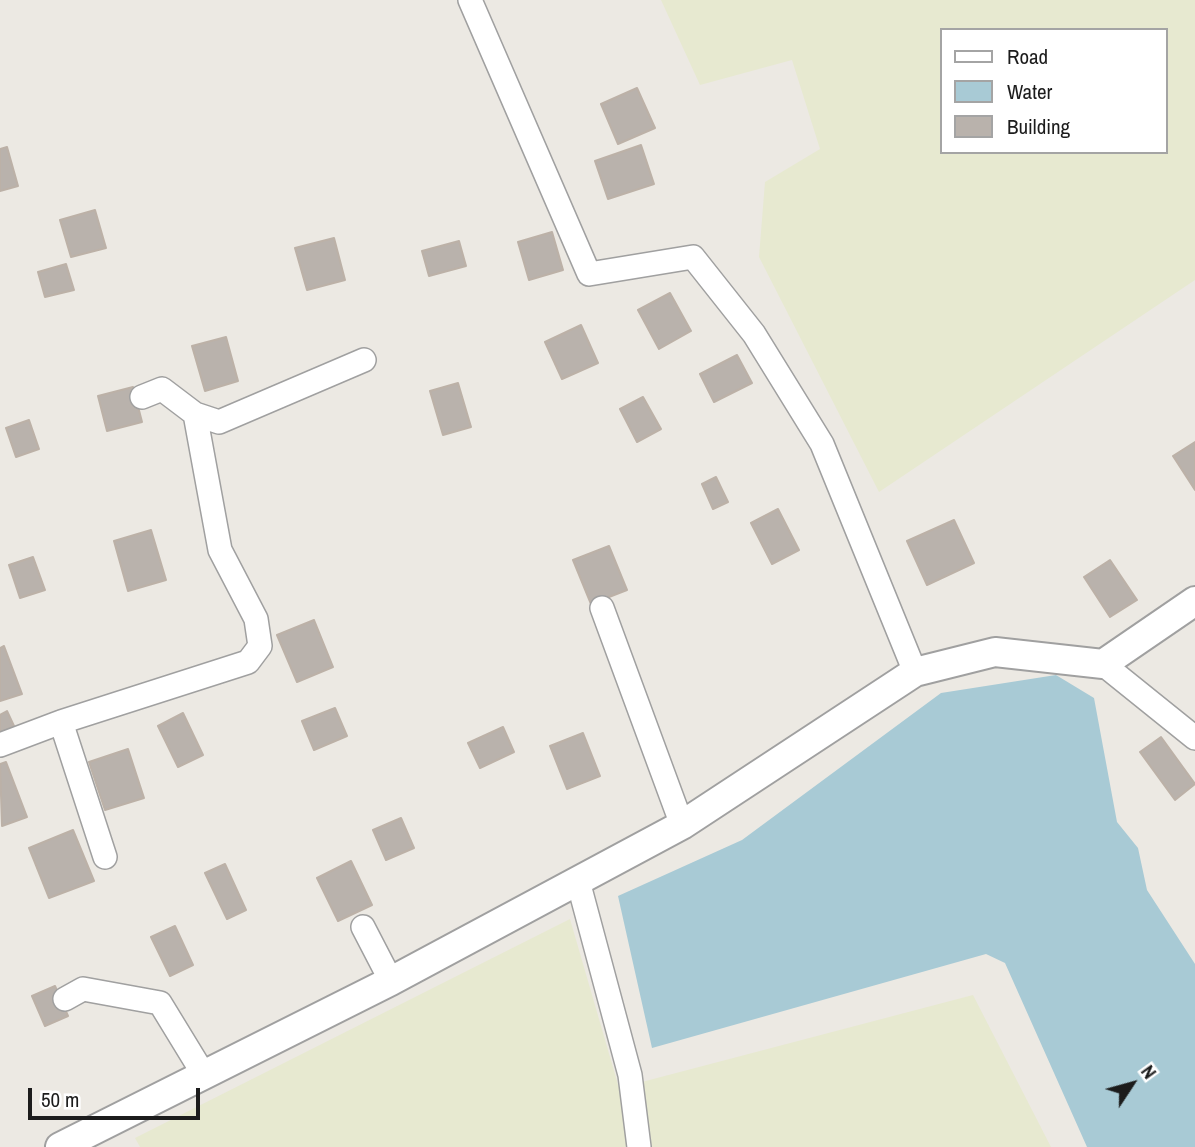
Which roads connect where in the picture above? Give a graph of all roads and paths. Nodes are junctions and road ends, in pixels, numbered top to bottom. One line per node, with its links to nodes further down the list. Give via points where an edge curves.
1 (470, 0): 8 (street, via 589,274 693,257 754,334 822,444)
2 (364, 360): 4 (street, via 219,422)
3 (142, 397): 4 (street, via 162,389)
4 (195, 414): 9 (street, via 220,550 256,619 260,646 248,662)
5 (1195, 601): 7 (street)
6 (602, 608): 12 (street)
7 (1103, 664): 8 (street, via 995,652); 10 (street)
8 (915, 672): 12 (street)
9 (61, 722): 11 (street); 13 (street)
10 (1195, 738)
11 (0, 745)
12 (682, 825): 14 (street)
13 (105, 857)
14 (578, 881): 16 (street); 20 (street, via 630,1075)
15 (363, 927): 16 (street)
16 (391, 981): 18 (street)
17 (65, 999): 18 (street, via 83,989 160,1003)
18 (204, 1075): 19 (street)
19 (60, 1147)
20 (639, 1147)

